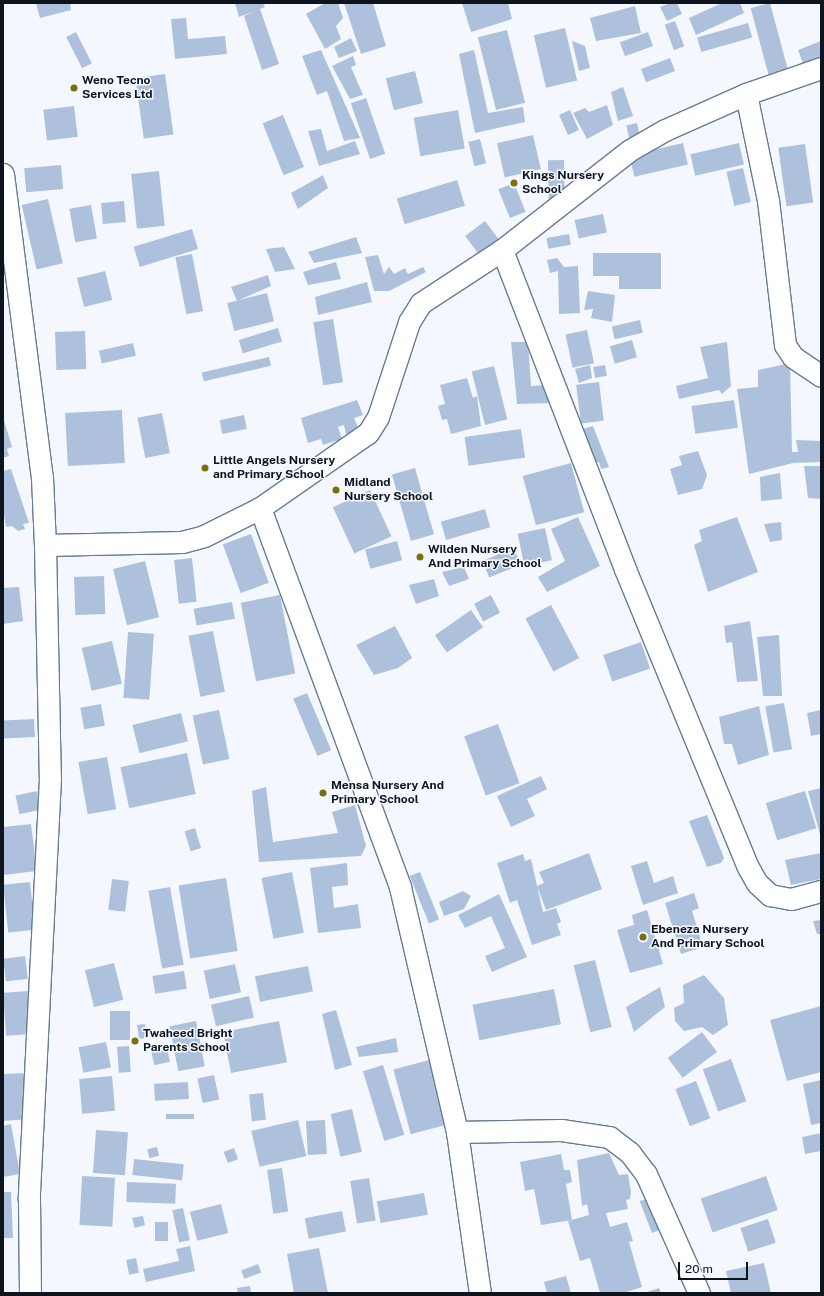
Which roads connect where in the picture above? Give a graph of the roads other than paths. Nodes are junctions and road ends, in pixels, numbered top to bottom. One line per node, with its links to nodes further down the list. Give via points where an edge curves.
1 (821, 68): 2 (street)
2 (746, 94): 4 (street, via 665,130 630,150); 5 (street, via 768,200 785,345 793,357)
3 (3, 174): 7 (street, via 42,477)
4 (502, 250): 6 (street, via 421,303 409,322 378,417 368,433); 8 (street, via 625,569 748,867 757,883 770,895 791,899)
5 (821, 376)
6 (260, 508): 7 (street, via 204,536 182,542); 9 (street, via 400,887)
7 (45, 545): 10 (street, via 50,778 29,1199)
8 (821, 892)
9 (456, 1132): 11 (street); 12 (street, via 561,1130 609,1138 630,1153 646,1174)
10 (30, 1293)
11 (480, 1293)
12 (699, 1293)

